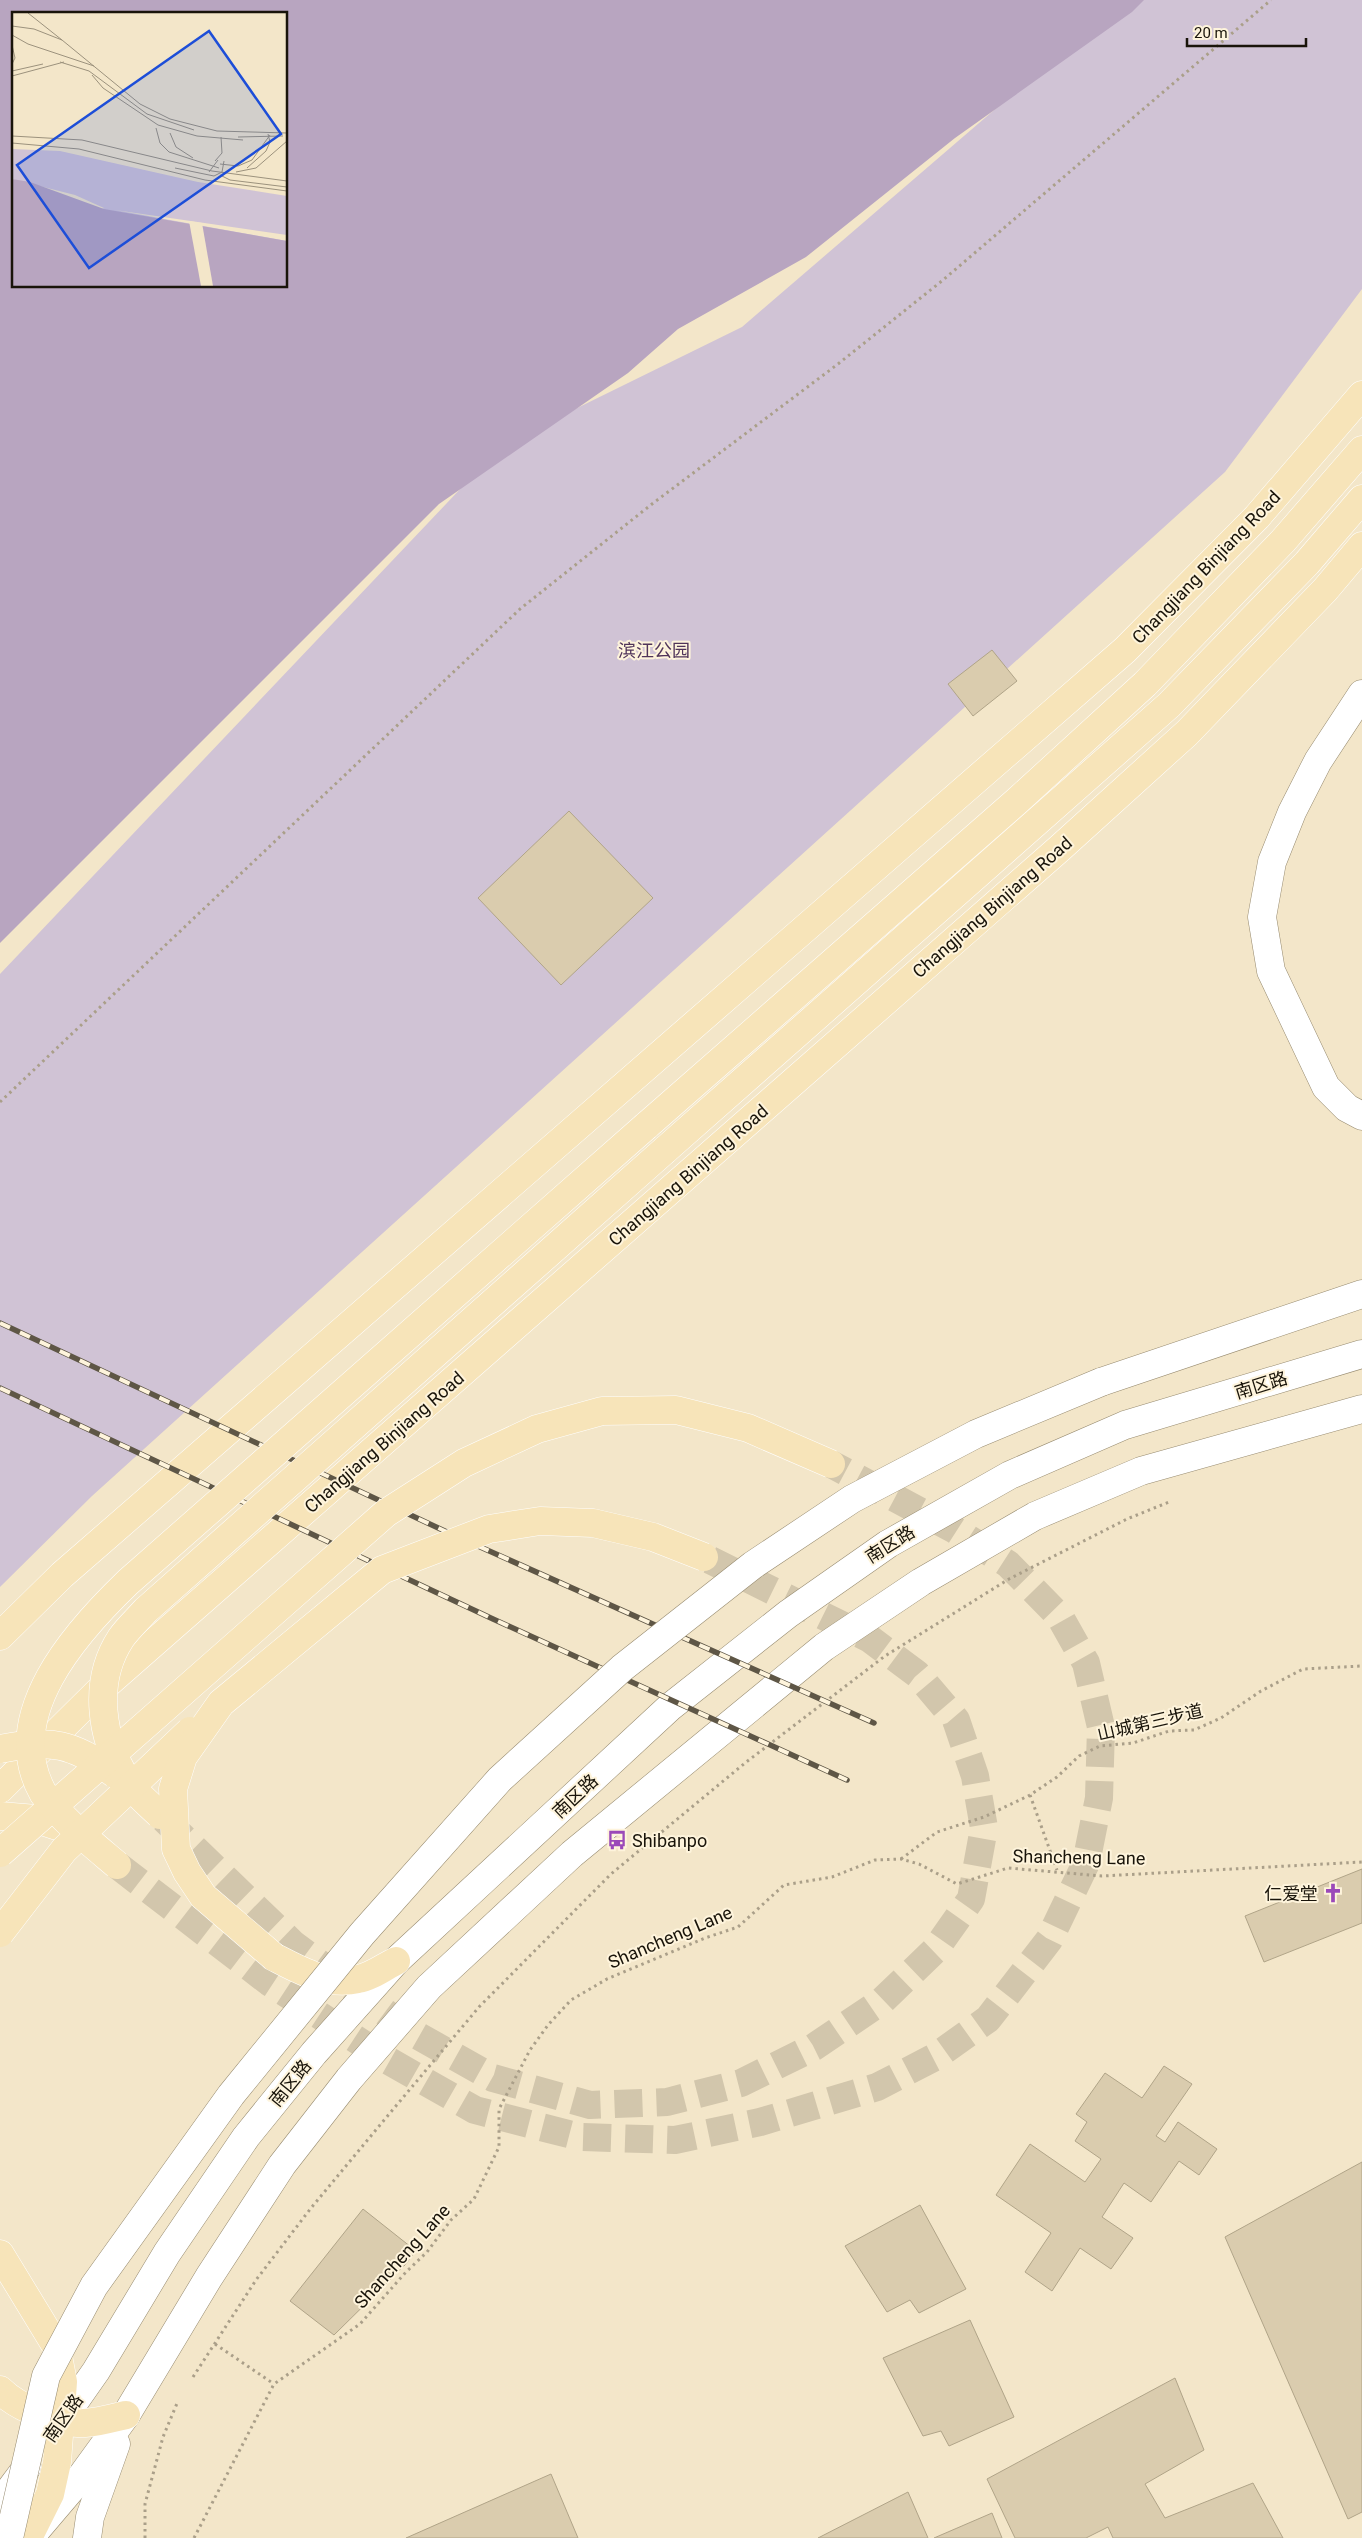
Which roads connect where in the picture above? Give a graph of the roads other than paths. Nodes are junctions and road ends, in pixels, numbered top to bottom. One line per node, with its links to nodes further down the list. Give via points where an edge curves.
1 (1362, 395): 12 (main road, Changjiang Binjiang Road, via 1257,517 1125,650 62,1575)
2 (1362, 450): 14 (main road, bridge, via 1283,541 1145,684 1018,801 142,1569 92,1617 68,1644 46,1677)
3 (1362, 499): 15 (main road, bridge, via 1307,563 1169,704 154,1603 121,1638 107,1670 102,1696 112,1750)
4 (1362, 546): 16 (main road, Changjiang Binjiang Road, via 1325,590 1187,733 1045,862 115,1677)
5 (1362, 694): 6 (main road, via 1318,760 1292,812 1272,862 1262,918 1271,971 1326,1087 1347,1108)
6 (1362, 1116)
7 (1362, 1294): 29 (main road, bridge, via 1101,1382 960,1443 852,1499 753,1565 622,1668 500,1779 362,1934 231,2095 94,2286 46,2376)
8 (1362, 1354): 23 (main road, 南区路, via 1125,1425 1010,1475 888,1544 788,1614 670,1708)
9 (1362, 1408): 26 (main road, via 1141,1471 1035,1516 921,1582 824,1647 710,1738 572,1854 443,1974 361,2065 282,2165 209,2277)
10 (831, 1464): 20 (main road, bridge, via 748,1428 676,1410 602,1412 537,1429 472,1459 386,1513)
11 (704, 1556): 13 (main road, bridge, via 653,1537 593,1524 540,1521 489,1530 382,1570)
12 (0, 1636)
13 (221, 1703): 22 (main road, bridge, via 64,1850); 23 (main road, bridge, via 183,1757 174,1789 176,1849 203,1896 274,1957 310,1976 336,1981 359,1979)
14 (13, 1747): 15 (main road, bridge, via 49,1743 73,1748 97,1760); 19 (main road, bridge, via 42,1792)
15 (129, 1784): 17 (main road, bridge)
16 (0, 1789)
17 (160, 1815)
18 (0, 1816): 19 (main road, bridge, via 36,1819)
19 (80, 1834): 21 (main road, bridge)
20 (1, 1853)
21 (117, 1865)
22 (0, 1934)
23 (396, 1961): 27 (main road, 南区路, via 314,2053 246,2137 167,2253 96,2371)
24 (0, 2254): 27 (main road, via 56,2346 63,2382)
25 (0, 2390): 27 (main road, via 20,2405)
26 (126, 2415): 27 (main road, via 83,2424); 30 (main road, via 78,2482); 31 (main road, via 90,2517)
27 (62, 2420): 28 (main road, 南区路); 30 (main road, via 50,2494)
28 (0, 2503)
29 (9, 2538)
30 (28, 2538)
31 (87, 2538)

